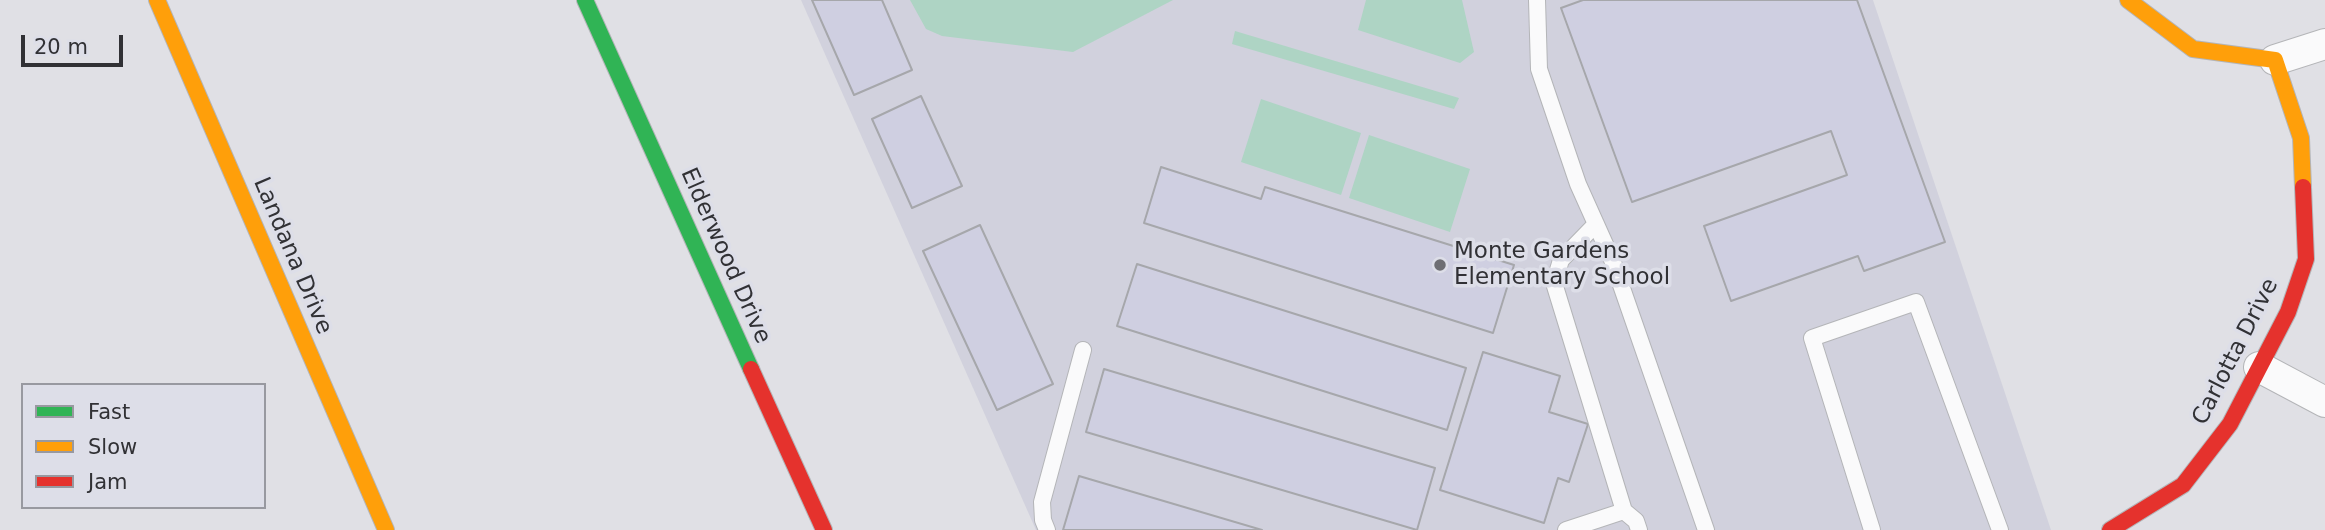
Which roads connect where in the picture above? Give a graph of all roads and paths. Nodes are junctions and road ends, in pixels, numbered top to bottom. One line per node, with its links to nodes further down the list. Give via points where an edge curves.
1 (157, 0): 12 (street, Landana Drive)
2 (585, 0): 13 (street, Elderwood Drive)
3 (1536, 0): 7 (lane, via 1539,69)
4 (2128, 0): 6 (street, via 2193,49)
5 (2325, 44): 6 (street)
6 (2275, 60): 9 (street, Carlotta Drive, via 2301,138 2305,259 2288,312)
7 (1596, 224): 11 (lane, via 1561,260 1554,283); 17 (lane)
8 (1083, 351): 14 (lane, via 1042,502)
9 (2259, 367): 10 (street); 20 (street, Carlotta Drive, via 2230,424 2183,485)
10 (2325, 402)
11 (1624, 511): 15 (lane); 16 (lane)
12 (386, 530)
13 (824, 530)
14 (1048, 530)
15 (1566, 530)
16 (1639, 530)
17 (1706, 530)
18 (1872, 530): 19 (lane, via 1812,338 1916,302)
19 (2000, 530)
20 (2110, 530)

